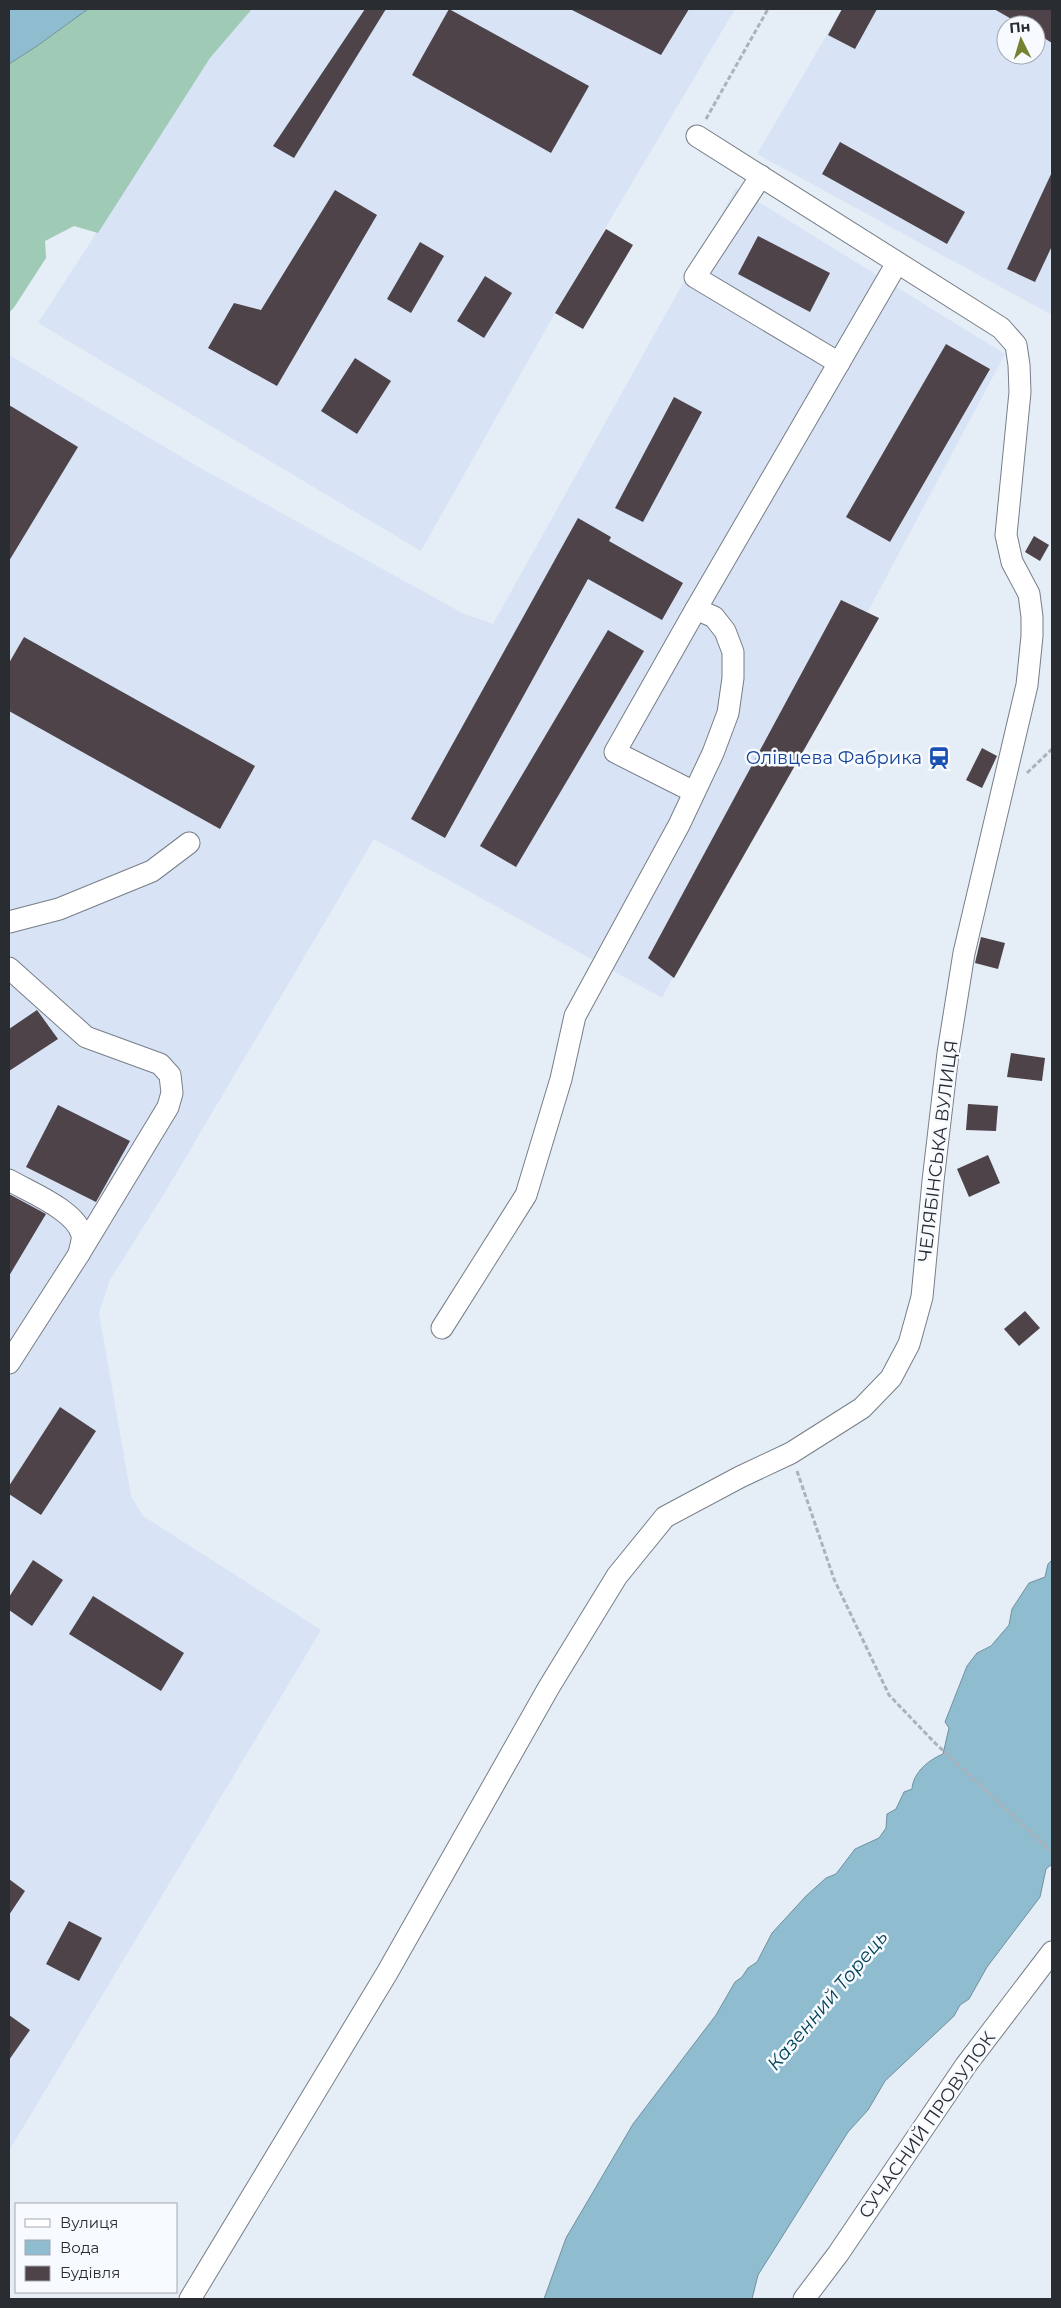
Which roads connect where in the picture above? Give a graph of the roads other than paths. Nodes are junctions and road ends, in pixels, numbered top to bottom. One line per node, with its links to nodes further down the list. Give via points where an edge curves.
1 (697, 136): 2 (street, ЧЕЛЯБІНСЬКА ВУЛИЦЯ)
2 (761, 176): 3 (street, ЧЕЛЯБІНСЬКА ВУЛИЦЯ); 4 (street, via 695,277)
3 (897, 263): 4 (street); 15 (street, ЧЕЛЯБІНСЬКА ВУЛИЦЯ, via 1001,328 1016,345 1020,392 1006,535 1012,562 1029,594 1032,617 1027,685 964,953 932,1181 922,1297 909,1344 891,1378 862,1408 791,1453 665,1517 618,1576 549,1688 387,1973)
4 (839, 363): 5 (street)
5 (696, 609): 6 (street, via 714,618 725,631 733,652 733,678 728,713); 6 (street, via 615,752)
6 (694, 792): 12 (street, via 575,1016 561,1079 526,1194)
7 (189, 843): 8 (street, via 152,871 59,909)
8 (9, 922)
9 (9, 968): 11 (street, via 86,1037 160,1064 170,1075 172,1093 168,1107)
10 (9, 1180): 11 (street, via 73,1219 82,1236)
11 (79, 1254): 13 (street)
12 (442, 1328)
13 (9, 1363)
14 (1052, 1952): 16 (street, СУЧАСНИЙ ПРОВУЛОК, via 966,2065)
15 (190, 2299)
16 (804, 2299)

